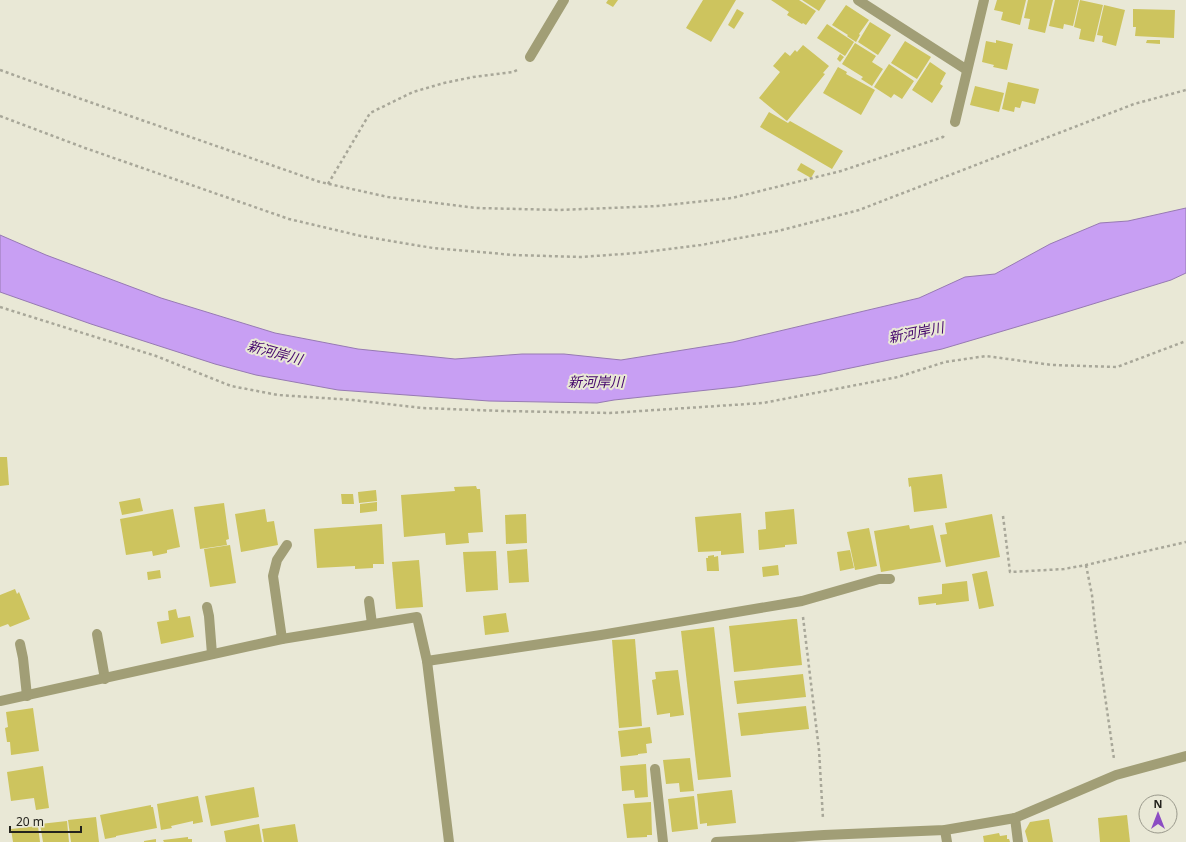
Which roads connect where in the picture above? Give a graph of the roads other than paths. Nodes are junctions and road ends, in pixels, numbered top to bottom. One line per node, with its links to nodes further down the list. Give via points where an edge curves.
1 (564, 0): 4 (street)
2 (858, 0): 5 (street)
3 (984, 0): 5 (street)
4 (530, 57)
5 (967, 70): 6 (street)
6 (955, 122)
7 (287, 545): 13 (street, via 277,560 273,576)
8 (890, 579): 16 (street, via 879,578 802,601)
9 (369, 601): 11 (street)
10 (207, 606): 15 (street)
11 (372, 624): 13 (street); 16 (street, via 417,617)
12 (96, 634): 17 (street)
13 (282, 638): 15 (street)
14 (20, 644): 18 (street)
15 (212, 654): 17 (street)
16 (427, 661): 24 (street)
17 (105, 679): 18 (street)
18 (27, 696): 19 (street)
19 (0, 701)
20 (1186, 756): 22 (street, via 1116,775)
21 (655, 769): 25 (street)
22 (1015, 818): 23 (street); 28 (street)
23 (945, 830): 26 (street); 27 (street)
24 (449, 842)
25 (662, 842)
26 (716, 842)
27 (946, 842)
28 (1018, 842)

